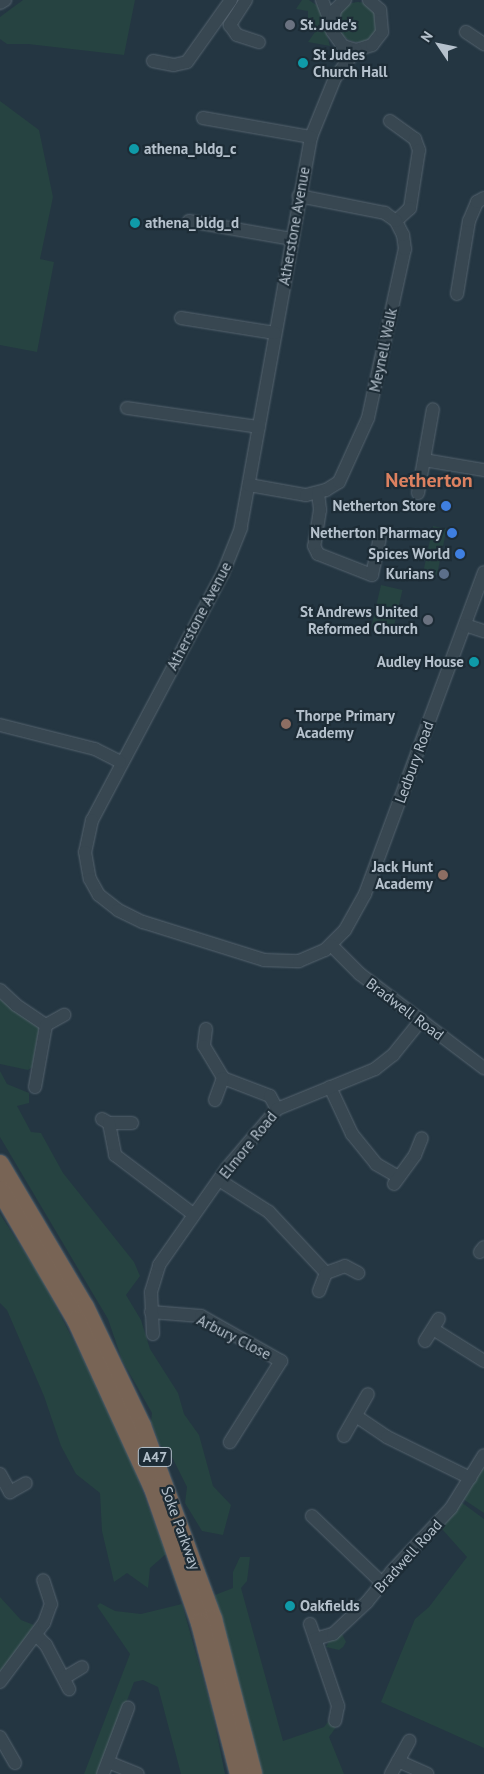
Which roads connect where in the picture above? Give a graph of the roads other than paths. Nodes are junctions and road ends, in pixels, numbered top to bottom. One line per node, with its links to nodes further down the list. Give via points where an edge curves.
1 (4, 0): 7 (street)
2 (231, 0): 15 (street, via 187,62 174,65)
3 (246, 0): 12 (street, via 230,25 237,34)
4 (324, 0): 6 (street); 9 (street, Atherstone Avenue)
5 (369, 0): 8 (street)
6 (343, 1): 9 (street, via 334,10)
7 (0, 3)
8 (381, 5): 14 (street, via 383,24 378,39)
9 (331, 24): 11 (street, Atherstone Avenue)
10 (466, 32): 13 (street)
11 (337, 40): 14 (street); 16 (street, Atherstone Avenue, via 340,54)
12 (260, 42)
13 (484, 44)
14 (356, 50): 16 (street, Atherstone Avenue)
15 (153, 61)
16 (336, 78): 19 (street, Atherstone Avenue)
17 (203, 118): 19 (street)
18 (390, 121): 23 (street, via 415,139 419,150 410,208)
19 (311, 137): 20 (street, Atherstone Avenue)
20 (299, 196): 23 (street, via 385,213); 24 (street, Atherstone Avenue)
21 (484, 198): 25 (street, via 477,202 469,221)
22 (189, 221): 24 (street)
23 (396, 221): 34 (street, Meynell Walk, via 405,249 368,418 339,482)
24 (292, 239): 27 (street, Atherstone Avenue)
25 (457, 294)
26 (181, 318): 27 (street)
27 (275, 333): 30 (street, Atherstone Avenue)
28 (127, 408): 30 (street)
29 (433, 409): 31 (street)
30 (258, 427): 33 (street, Atherstone Avenue)
31 (424, 460): 32 (street); 35 (street)
32 (484, 470)
33 (249, 485): 34 (street, Meynell Walk, via 306,495); 41 (street, Atherstone Avenue, via 241,528 226,568)
34 (318, 493): 36 (street, via 320,510 314,546 318,554 372,575)
35 (418, 493)
36 (380, 537)
37 (484, 572): 38 (street, Ledbury Road)
38 (465, 625): 39 (street); 42 (street, Ledbury Road, via 365,894 352,919)
39 (484, 631)
40 (0, 725): 41 (street, via 94,749)
41 (120, 762): 42 (street, Atherstone Avenue, via 92,820 85,852 90,879 104,901 144,922 264,960 299,962)
42 (331, 945): 45 (street, Bradwell Road, via 347,964)
43 (0, 990): 46 (street)
44 (64, 1015): 46 (street)
45 (420, 1020): 48 (street, Bradwell Road); 51 (street, Elmore Road, via 393,1055 375,1069)
46 (46, 1025): 50 (street)
47 (206, 1029): 49 (street, via 204,1046)
48 (484, 1068)
49 (223, 1078): 52 (street); 53 (street, via 270,1096)
50 (33, 1079)
51 (330, 1087): 53 (street, Elmore Road); 55 (street, via 352,1134 376,1164 396,1180 415,1156)
52 (215, 1100)
53 (277, 1108): 57 (street, Elmore Road)
54 (132, 1123): 59 (street, via 106,1121 115,1155)
55 (422, 1138)
56 (0, 1164): 92 (highway, Soke Parkway / A47, via 85,1306 145,1434 213,1619)
57 (219, 1180): 59 (street, Elmore Road); 60 (street, via 269,1212)
58 (0, 1190): 91 (highway, Soke Parkway / A47, via 76,1320 153,1488 200,1623)
59 (193, 1214): 63 (street, Elmore Road, via 159,1266 151,1292)
60 (326, 1273): 61 (street, via 345,1266); 62 (street)
61 (358, 1273)
62 (319, 1291)
63 (152, 1312): 64 (street, Elmore Road); 70 (street, Arbury Close, via 202,1316 281,1361)
64 (153, 1334)
65 (425, 1341): 66 (street, via 436,1324)
66 (484, 1361)
67 (368, 1394): 68 (street)
68 (356, 1416): 69 (street); 73 (street, via 386,1437)
69 (344, 1436)
70 (230, 1442)
71 (484, 1455): 73 (street, Bradwell Road)
72 (0, 1474): 74 (street, via 10,1492)
73 (470, 1478): 77 (street, Bradwell Road, via 445,1514)
74 (26, 1483)
75 (312, 1515): 77 (street)
76 (44, 1580): 79 (street, via 51,1604)
77 (382, 1583): 80 (street, Bradwell Road, via 345,1624 333,1634)
78 (310, 1624): 80 (street)
79 (36, 1635): 81 (street, via 46,1645 66,1683); 82 (street)
80 (315, 1639): 84 (street, via 338,1706)
81 (82, 1667)
82 (0, 1682)
83 (128, 1708): 89 (street)
84 (335, 1721)
85 (0, 1737): 88 (street)
86 (409, 1741): 87 (street)
87 (398, 1761): 93 (street); 94 (street)
88 (15, 1763)
89 (106, 1768): 90 (street)
90 (138, 1774)
91 (239, 1774)
92 (253, 1774)
93 (391, 1774)
94 (427, 1774)

